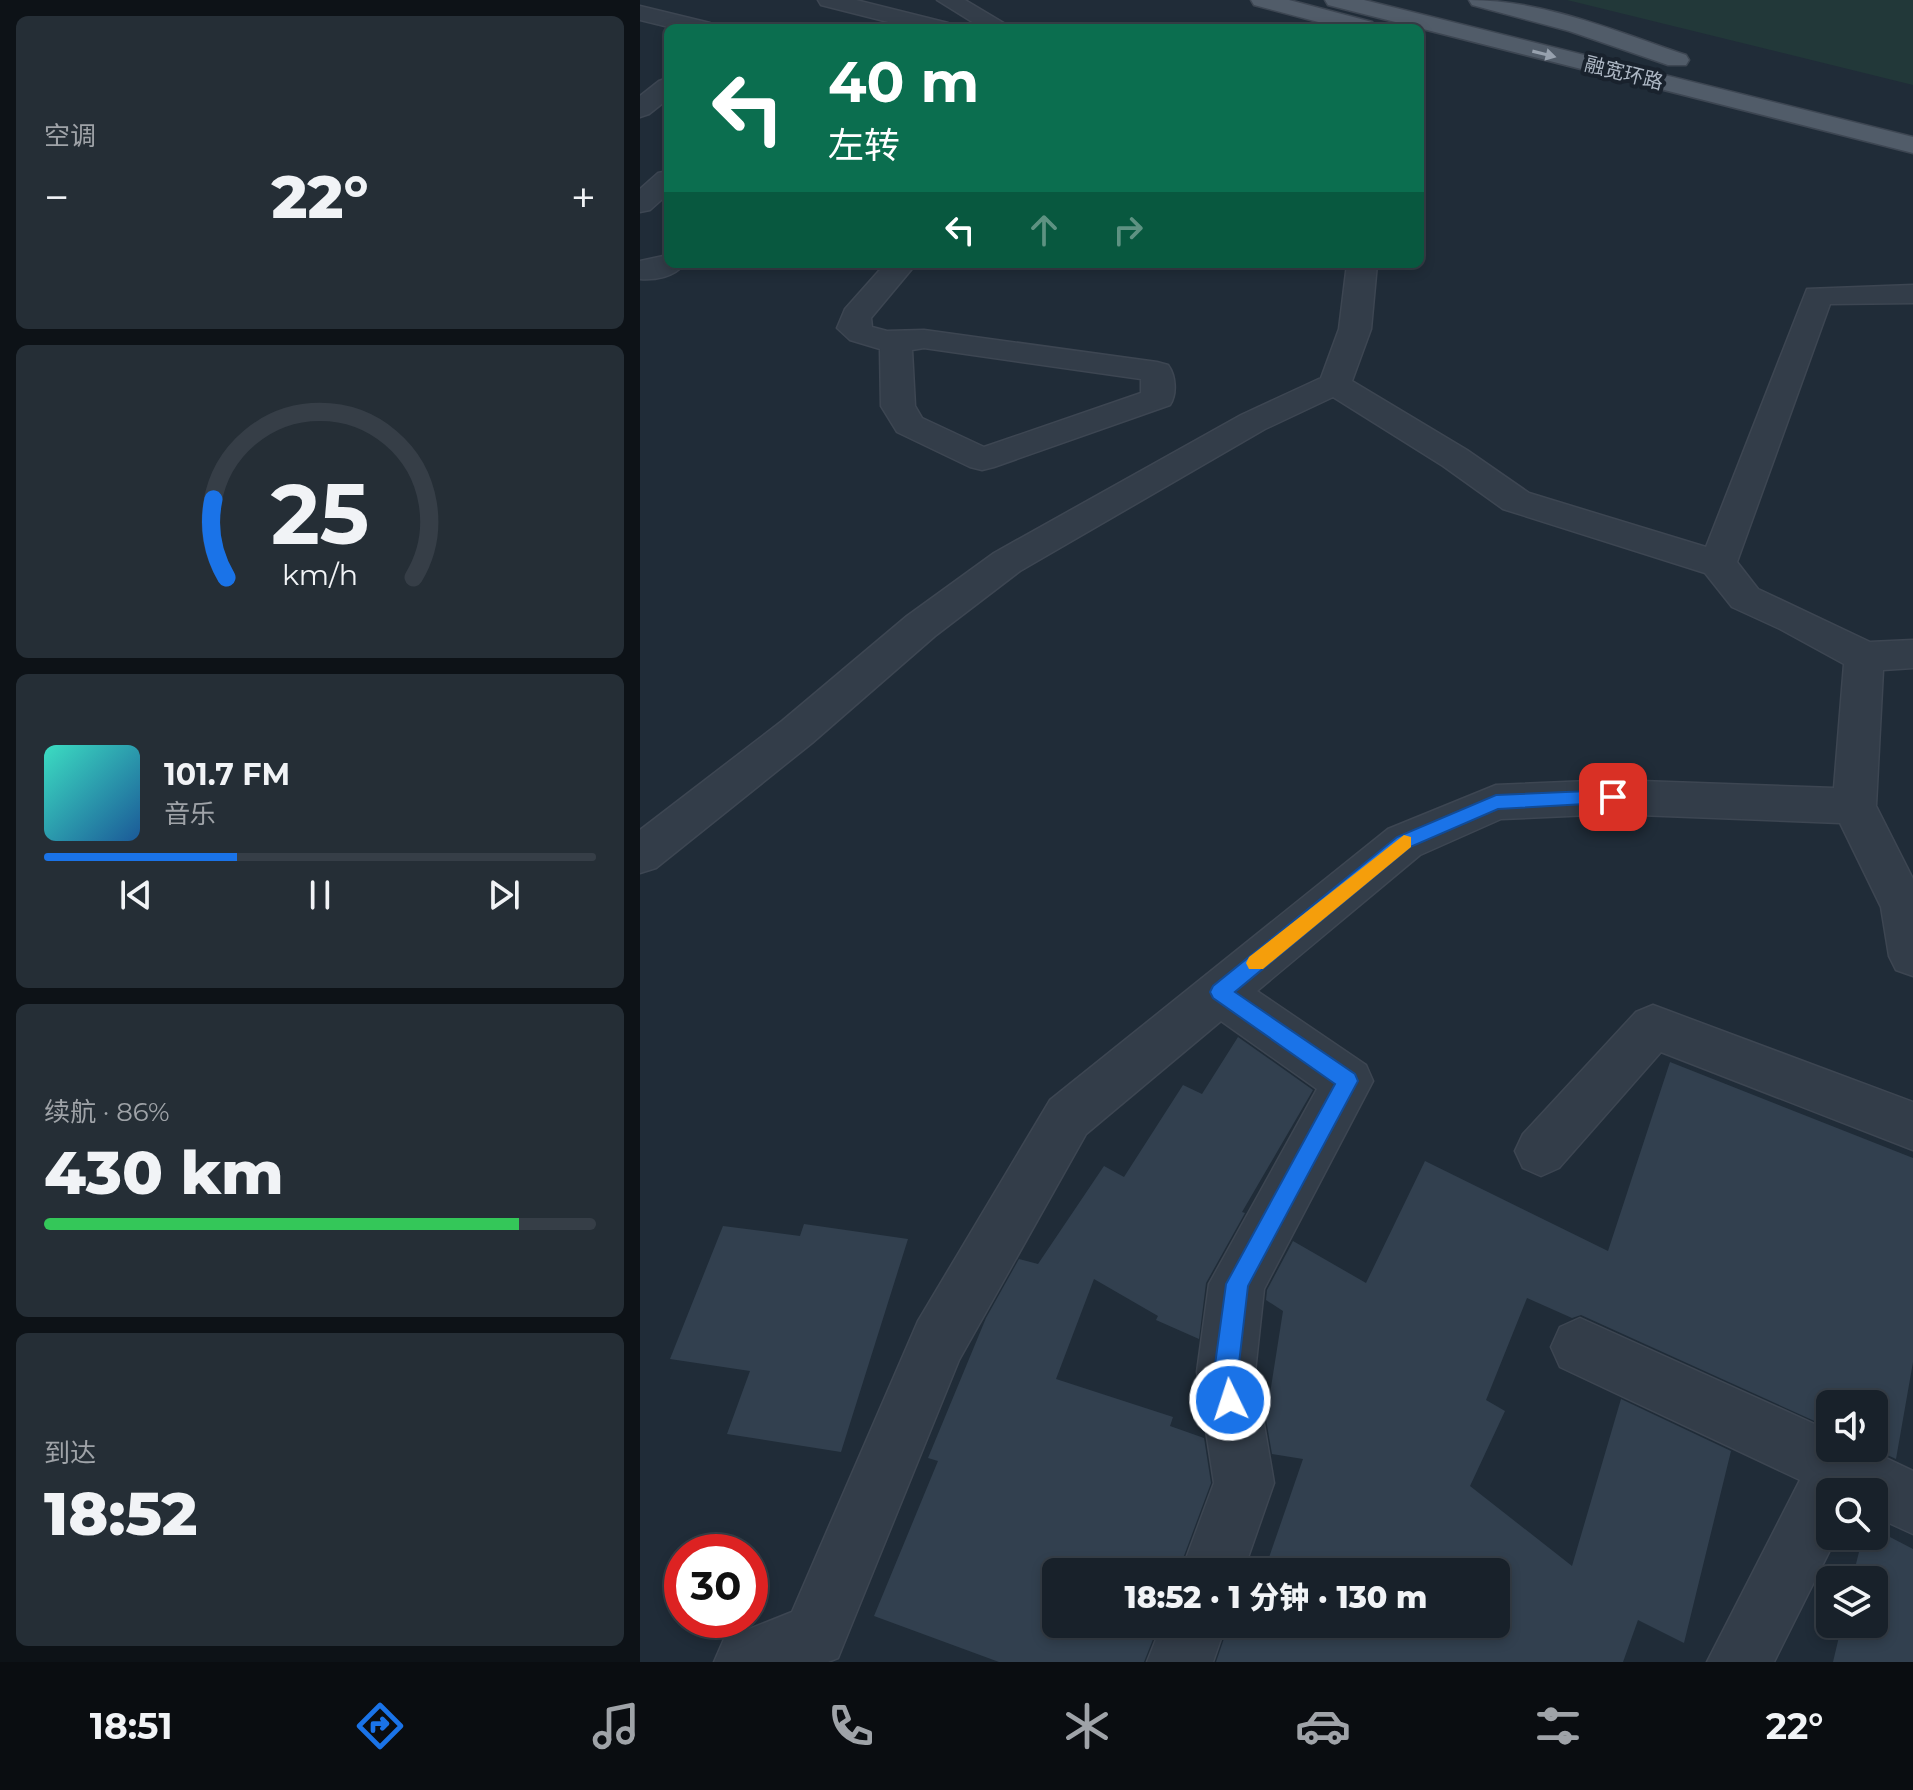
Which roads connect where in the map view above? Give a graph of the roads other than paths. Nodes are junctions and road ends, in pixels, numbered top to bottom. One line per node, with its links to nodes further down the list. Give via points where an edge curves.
1 (829, 0): 9 (street)
2 (948, 0): 10 (street)
3 (1262, 0): 11 (main road)
4 (1336, 0): 16 (main road, 融宽环路, one-way to 16)
5 (1418, 0): 6 (main road, 融宽环路)
6 (1485, 9): 14 (main road, 融宽环路, via 1729,77)
7 (646, 21): 8 (street)
8 (670, 24)
9 (924, 24)
10 (993, 24)
11 (1352, 24)
12 (1424, 43): 16 (main road, via 1660,104)
13 (664, 89): 15 (street)
14 (1819, 96)
15 (640, 109)
16 (1913, 145)
17 (664, 183): 18 (street)
18 (640, 204)
19 (664, 266): 22 (street)
20 (898, 268): 24 (street, via 856,316 853,328 865,337)
21 (1362, 268): 25 (street, via 1355,329)
22 (640, 270)
23 (1913, 294): 26 (street, via 1818,295)
24 (896, 343): 24 (street, via 898,406 909,425 982,459 1158,398 1157,372 924,339)
25 (1335, 384): 26 (street, via 1516,501); 30 (street, via 1253,422 1007,562)
26 (1718, 564): 28 (street, via 1745,598)
27 (1911, 650): 28 (street)
28 (1864, 657): 29 (street)
29 (1854, 806): 31 (street, via 1904,907); 32 (street, via 1613,797 1496,802 1404,842)
30 (640, 855)
31 (1913, 956)
32 (1220, 992): 38 (street, via 1348,1081 1237,1284 1226,1372 1244,1483); 40 (street, via 1068,1117 938,1341 815,1635)
33 (1913, 1126): 34 (street, via 1653,1027)
34 (1541, 1151)
35 (1580, 1347): 36 (street)
36 (1839, 1467): 37 (street); 42 (street)
37 (1913, 1503)
38 (1217, 1558)
39 (1189, 1638): 41 (street)
40 (747, 1662)
41 (1180, 1662)
42 (1740, 1662)

